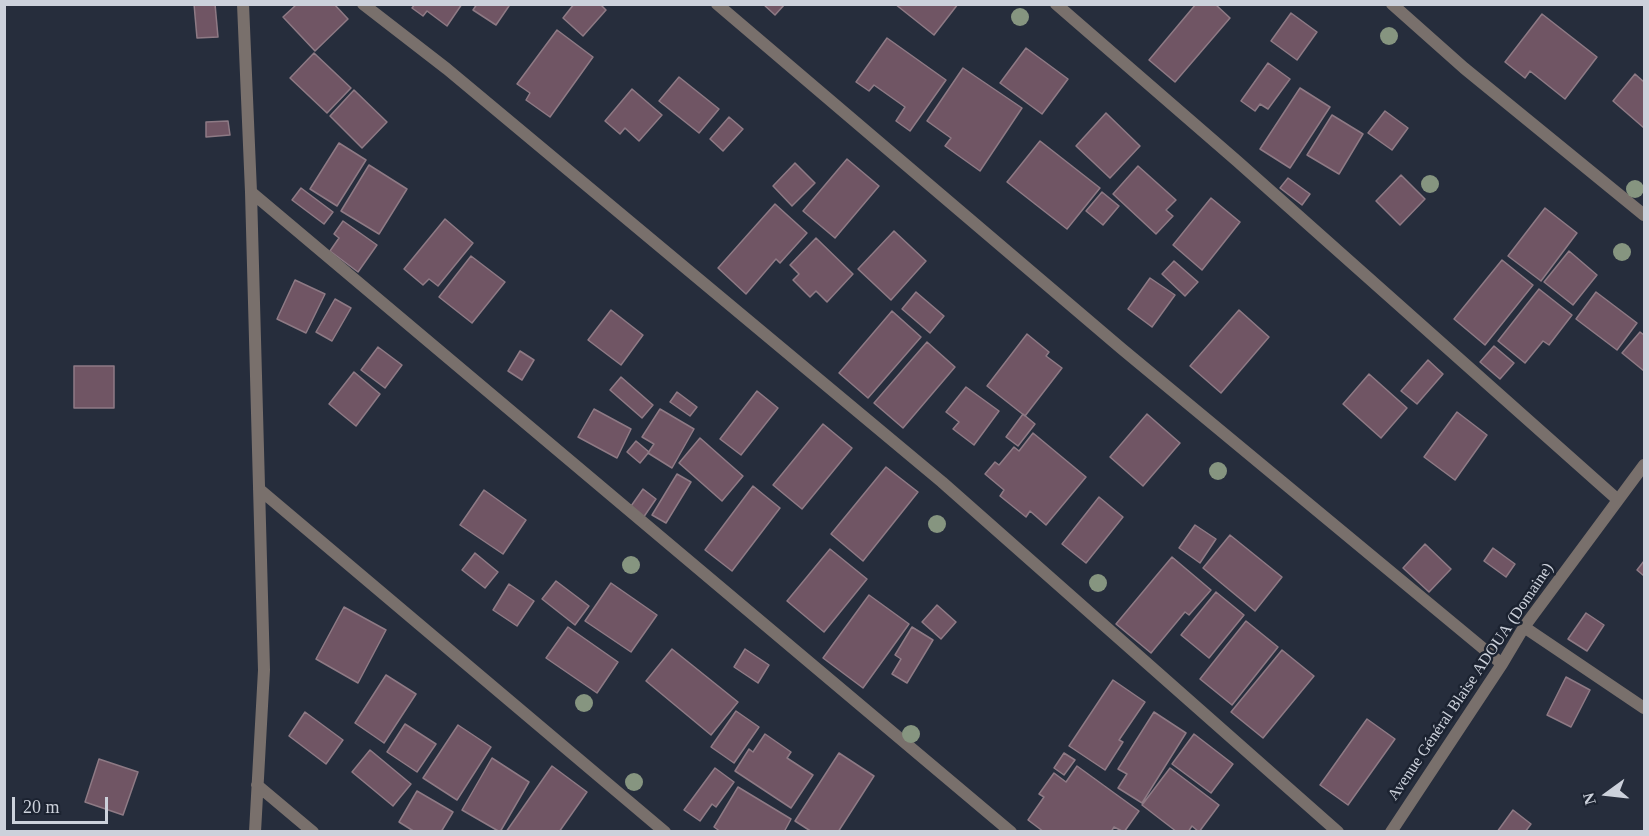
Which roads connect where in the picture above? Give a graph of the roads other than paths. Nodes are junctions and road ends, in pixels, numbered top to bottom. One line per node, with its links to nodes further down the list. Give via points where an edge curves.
1 (243, 4): 6 (street)
2 (363, 4): 19 (street, via 456,76 942,482)
3 (717, 4): 12 (street, via 1122,349)
4 (1056, 4): 10 (street)
5 (1392, 4): 7 (street)
6 (251, 192): 9 (street); 18 (street)
7 (1644, 215)
8 (1644, 465): 10 (street, Avenue Général Blaise ADOUA (Domaine))
9 (260, 489): 14 (street, via 264,670); 17 (street)
10 (1618, 500): 11 (street, Avenue Général Blaise ADOUA (Domaine))
11 (1524, 627): 12 (street, Avenue Général Blaise ADOUA (Domaine)); 13 (street)
12 (1502, 664): 20 (street, Avenue Général Blaise ADOUA (Domaine))
13 (1644, 708)
14 (257, 785): 15 (street); 16 (street)
15 (255, 831)
16 (313, 831)
17 (665, 831)
18 (1011, 831)
19 (1338, 831)
20 (1391, 831)

